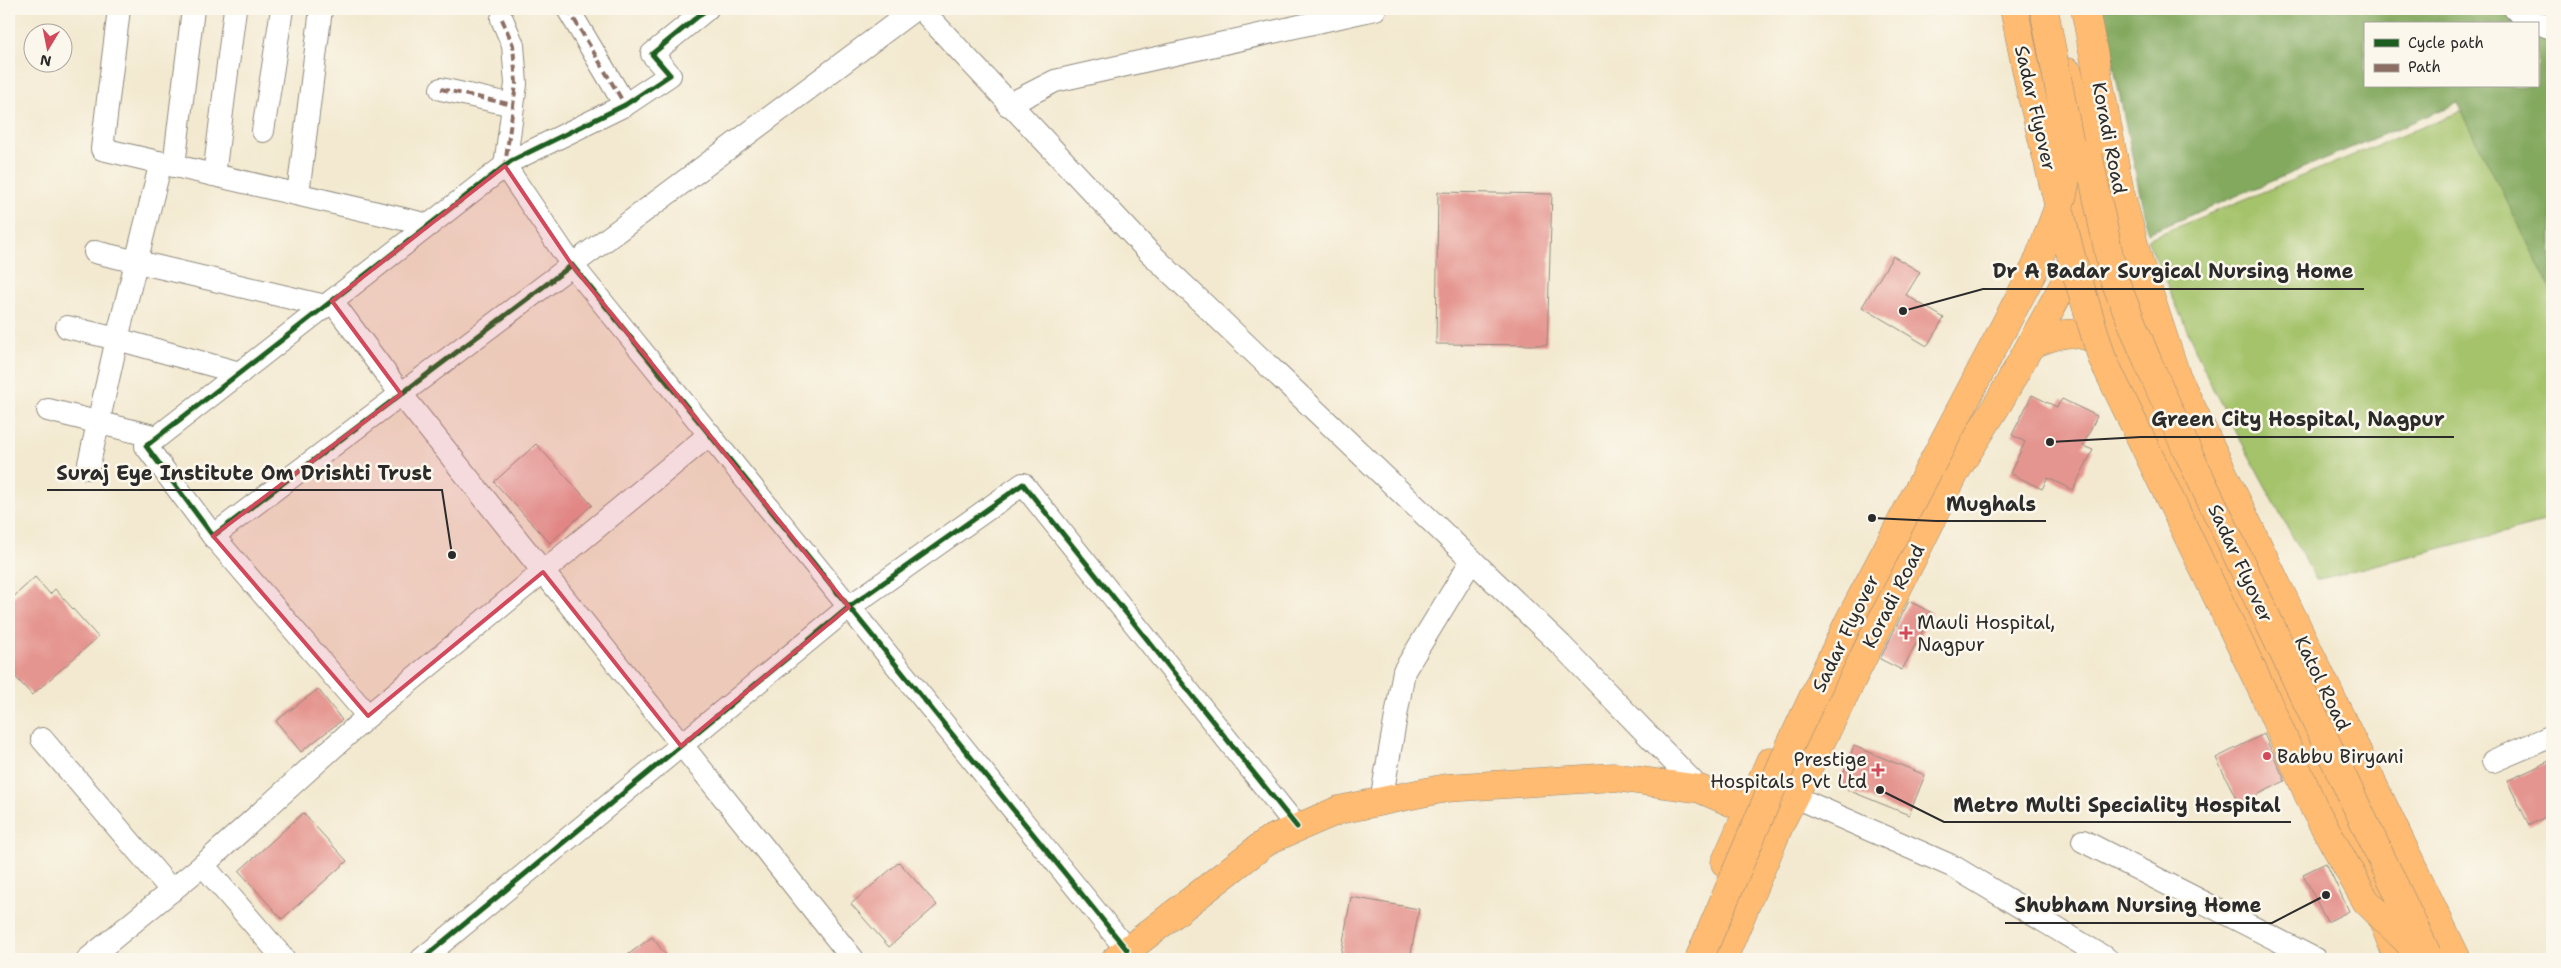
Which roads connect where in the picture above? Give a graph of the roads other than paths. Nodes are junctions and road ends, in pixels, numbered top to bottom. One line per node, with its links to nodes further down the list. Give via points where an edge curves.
1 (118, 9): 28 (street, via 102,149)
2 (193, 9): 28 (street)
3 (236, 9): 30 (street)
4 (282, 9): 25 (street)
5 (321, 9): 32 (street)
6 (568, 9): 22 (street)
7 (707, 9): 22 (street, via 652,54 670,75)
8 (915, 9): 38 (street)
9 (920, 9): 24 (street)
10 (1375, 9): 24 (street, via 1055,81)
11 (2014, 9): 83 (main road, Sadar Flyover, bridge, via 2064,228 2102,358 2264,694 2315,810 2366,901 2409,943)
12 (2030, 9): 33 (main road)
13 (2044, 9): 77 (main road, Sadar Flyover, bridge, via 2071,150 2063,195 2036,266 1849,621 1797,730)
14 (2056, 9): 27 (main road, Sadar Flyover)
15 (2085, 9): 26 (main road, Koradi Road)
16 (2515, 9): 18 (street)
17 (502, 18): 23 (street, via 513,45 516,84)
18 (2535, 22)
19 (2538, 23): 20 (street)
20 (2552, 28)
21 (441, 89): 23 (street)
22 (625, 104): 29 (street)
23 (513, 105): 29 (street)
24 (1008, 105): 53 (street, via 1147,250)
25 (263, 131)
26 (2109, 136): 31 (main road, Koradi Road); 33 (main road, Koradi Road)
27 (2088, 153): 78 (main road, Sadar Flyover, bridge, via 2069,214 2046,266 1878,586 1803,737); 84 (main road, Sadar Flyover, bridge, via 2114,279 2147,360)
28 (166, 164): 30 (street); 37 (street, via 160,166)
29 (505, 166): 34 (street); 38 (street)
30 (214, 175): 32 (street)
31 (2120, 192): 36 (main road, Koradi Road); 39 (main road, Koradi Road)
32 (298, 194): 34 (street)
33 (2071, 195): 36 (main road); 61 (main road, Koradi Road, via 2006,307 1840,616)
34 (429, 225): 40 (street)
35 (95, 252): 37 (street)
36 (2090, 255): 43 (main road, Koradi Road); 44 (main road, via 2104,308)
37 (136, 261): 40 (street); 42 (street)
38 (572, 264): 46 (street); 49 (street)
39 (2140, 266): 85 (main road, Katol Road, via 2176,375)
40 (329, 303): 45 (street); 46 (street)
41 (67, 327): 42 (street)
42 (117, 339): 45 (street); 48 (street)
43 (2031, 344): 44 (main road, via 2057,334 2081,333); 63 (main road, Koradi Road, via 1957,469)
44 (2120, 349): 82 (main road, via 2362,868)
45 (240, 373): 50 (street)
46 (401, 394): 52 (street); 54 (street)
47 (48, 410): 48 (street)
48 (99, 423): 50 (street); 51 (street)
49 (710, 434): 54 (street); 55 (street)
50 (157, 437): 52 (street, via 146,446)
51 (88, 468)
52 (213, 536): 56 (street)
53 (1472, 560): 62 (street, via 1561,645); 64 (street, via 1404,671)
54 (543, 572): 56 (street); 59 (street)
55 (849, 607): 59 (street); 67 (street, via 1023,484); 71 (street)
56 (368, 716): 69 (street)
57 (2552, 736): 60 (street)
58 (42, 739): 70 (street)
59 (681, 746): 74 (street); 75 (street)
60 (2493, 762)
61 (1760, 781): 63 (street); 65 (main road, Koradi Road)
62 (1700, 789): 64 (main road, via 1614,776 1446,788); 65 (main road)
63 (1793, 796): 66 (main road, Koradi Road); 80 (street, via 1954,868)
64 (1381, 801): 67 (main road, via 1339,810)
65 (1748, 808): 66 (main road); 76 (main road, Koradi Road)
66 (1780, 824): 79 (main road, Koradi Road)
67 (1297, 827): 71 (main road, via 1269,840)
68 (2083, 841): 81 (street)
69 (203, 865): 70 (street); 73 (street)
70 (172, 891): 72 (street)
71 (1121, 955)
72 (88, 959)
73 (284, 959)
74 (422, 959)
75 (853, 959)
76 (1686, 959)
77 (1699, 959)
78 (1709, 959)
79 (1722, 959)
80 (2107, 959)
81 (2315, 959)
82 (2398, 959)
83 (2416, 959)
84 (2430, 959)
85 (2457, 959)

